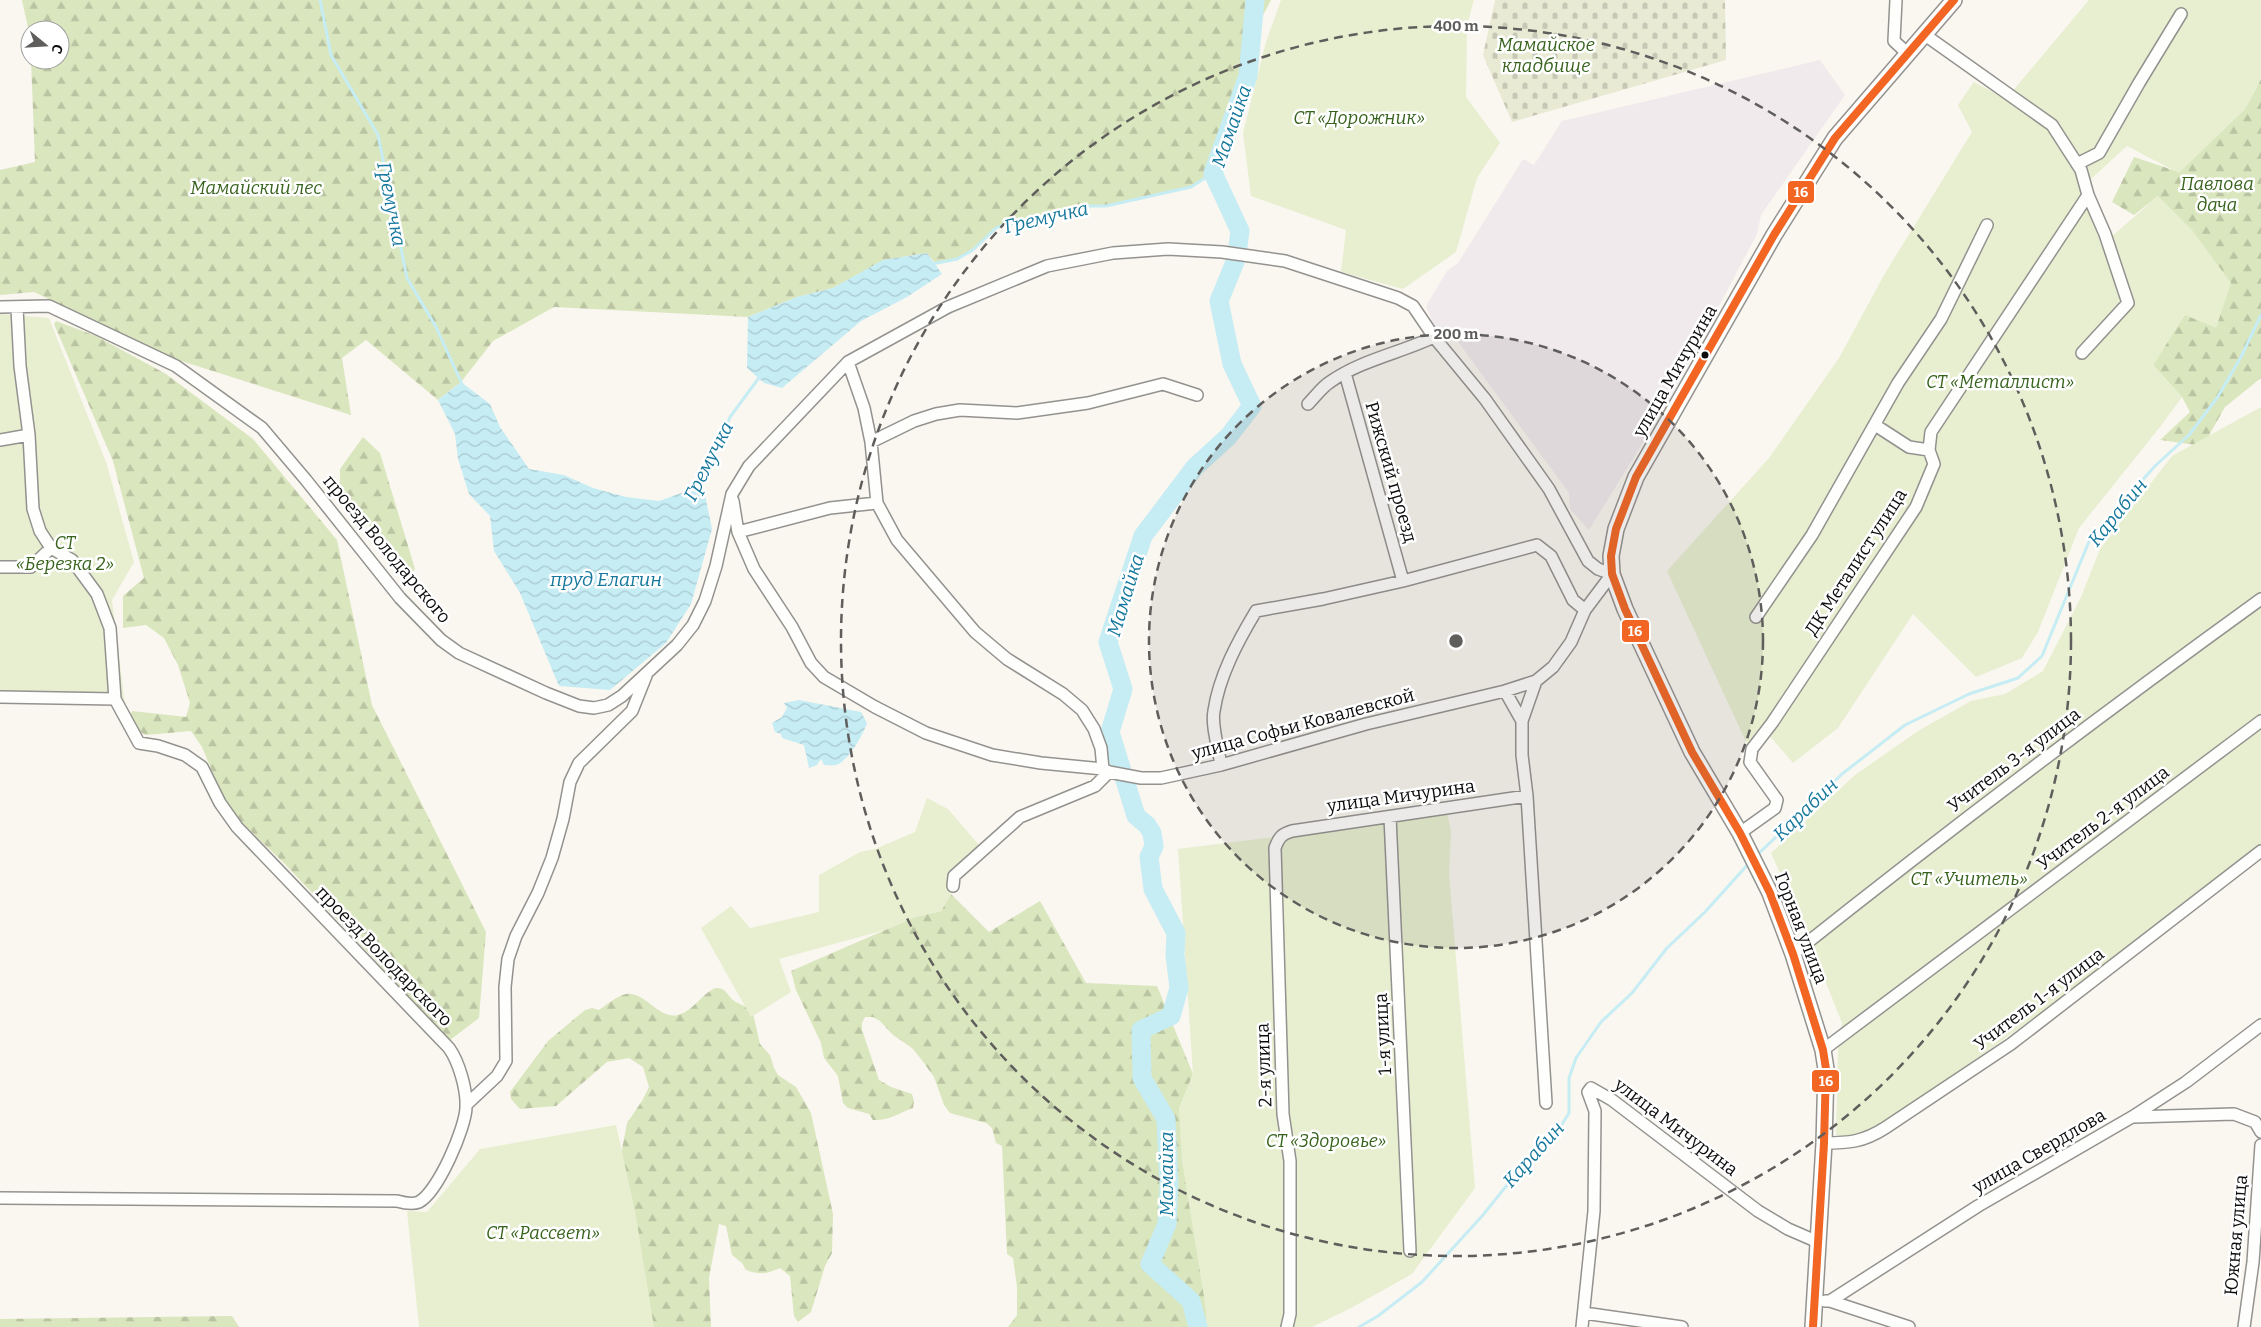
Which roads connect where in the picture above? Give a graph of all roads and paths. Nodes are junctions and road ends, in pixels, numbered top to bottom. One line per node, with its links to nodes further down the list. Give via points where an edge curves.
1 (1896, 0): 5 (street, via 1894,42)
2 (1954, 0): 4 (street, улица Мичурина)
3 (2181, 14): 6 (street, via 2099,153)
4 (1925, 35): 5 (street, улица Мичурина); 6 (street, via 2052,125)
5 (1908, 54): 27 (street, улица Мичурина, via 1835,138 1774,235 1645,460 1616,529 1610,556)
6 (2077, 164): 7 (street)
7 (2088, 195): 12 (street, via 2128,303); 21 (street, ДК Металист улица, via 1931,432)
8 (1987, 225): 17 (street, via 1941,319 1898,383)
9 (0, 307): 10 (street, проезд Володарского)
10 (17, 308): 18 (street, проезд Володарского); 32 (street, проезд Володарского, via 49,306 176,366 262,428 400,598 441,640 459,653 557,698 594,708 622,696)
11 (1434, 337): 13 (street, проезд Володарского, via 1413,306 1398,298 1285,261 1222,252 1168,249 1113,253 1048,266 948,307); 14 (street); 27 (street, проезд Володарского, via 1485,399 1549,489 1588,561)
12 (2082, 353)
13 (848, 362): 20 (street, via 864,408); 22 (street, проезд Володарского, via 749,466)
14 (1345, 373): 16 (street, via 1328,382); 28 (street, Рижский проезд)
15 (1196, 395): 20 (street, via 1163,384 1088,402 1017,413 960,410 936,414)
16 (1308, 404)
17 (1875, 425): 21 (street, via 1909,447); 31 (street, via 1812,535)
18 (29, 435): 19 (street); 25 (street, проезд Володарского, via 33,509 40,531)
19 (0, 440)
20 (871, 442): 23 (street)
21 (1929, 450): 43 (street, ДК Металист улица, via 1934,464 1916,507 1752,749 1750,762 1777,804)
22 (732, 494): 24 (street, улица Софьи Ковалевской); 32 (street, проезд Володарского, via 705,601 693,625)
23 (877, 503): 24 (street, via 830,508); 40 (street, via 897,540 975,632 1007,659 1082,710 1094,730)
24 (738, 532): 40 (street, улица Софьи Ковалевской, via 754,569 811,663 824,677 926,733 992,755)
25 (51, 548): 26 (street, via 31,567); 36 (street, проезд Володарского, via 72,560 97,594 110,628)
26 (0, 567)
27 (1612, 574): 30 (street); 43 (street, Горная улица, via 1692,752)
28 (1403, 581): 30 (street, via 1537,546 1551,556 1573,600); 39 (street, via 1256,611 1240,639 1213,713)
29 (2261, 599): 47 (street, Учитель 3-я улица, via 1901,868)
30 (1585, 610): 33 (street, via 1571,642 1553,667)
31 (1756, 617)
32 (648, 673): 52 (street, via 632,711 579,763 570,782 552,858 508,959 506,1061 497,1076)
33 (1536, 681): 34 (street, улица Софьи Ковалевской); 37 (street)
34 (1505, 691): 37 (street); 39 (street, улица Софьи Ковалевской, via 1366,724)
35 (0, 697): 36 (street)
36 (115, 699): 52 (street, проезд Володарского, via 140,743 186,755 202,768 237,827 449,1048 459,1068)
37 (1522, 722): 41 (street)
38 (2261, 722): 49 (street, Учитель 2-я улица)
39 (1221, 765): 40 (street, улица Софьи Ковалевской, via 1161,778)
40 (1109, 772): 46 (street, via 1095,786 1020,817 954,876)
41 (1527, 796): 42 (street, улица Мичурина); 51 (street)
42 (1390, 817): 44 (street, улица Мичурина); 60 (street, 1-я улица)
43 (1740, 833): 47 (street, Горная улица, via 1770,893)
44 (1282, 834): 64 (street, 2-я улица, via 1274,848 1283,1114 1290,1162)
45 (2261, 851): 56 (street, Учитель 1-я улица, via 2011,1044 1871,1137 1853,1143)
46 (953, 886)
47 (1793, 954): 49 (street, Горная улица)
48 (2261, 1025): 54 (street, улица Свердлова, via 2186,1082)
49 (1823, 1050): 56 (street, Горная улица, via 1826,1069)
50 (1612, 1100): 53 (street); 53 (street, улица Мичурина, via 1591,1088 1588,1092); 59 (street, улица Мичурина, via 1758,1211)
51 (1546, 1104)
52 (466, 1105): 58 (street, via 464,1123 452,1154 427,1196 409,1204 397,1201 284,1199)
53 (1596, 1111): 63 (street, улица Мичурина, via 1594,1211)
54 (2132, 1117): 55 (street, via 2234,1114 2255,1122); 61 (street, улица Свердлова, via 1978,1206)
55 (2261, 1132)
56 (1824, 1143): 59 (street, Горная улица)
57 (2261, 1145): 69 (street, Южная улица, via 2253,1262)
58 (0, 1198)
59 (1818, 1242): 62 (street, Горная улица)
60 (1410, 1251)
61 (1830, 1301): 62 (street); 68 (street)
62 (1814, 1303): 67 (street, Горная улица)
63 (1584, 1313): 65 (street, улица Мичурина); 66 (street)
64 (1288, 1327)
65 (1582, 1327)
66 (1682, 1327)
67 (1813, 1327)
68 (1908, 1327)
69 (2244, 1327)

